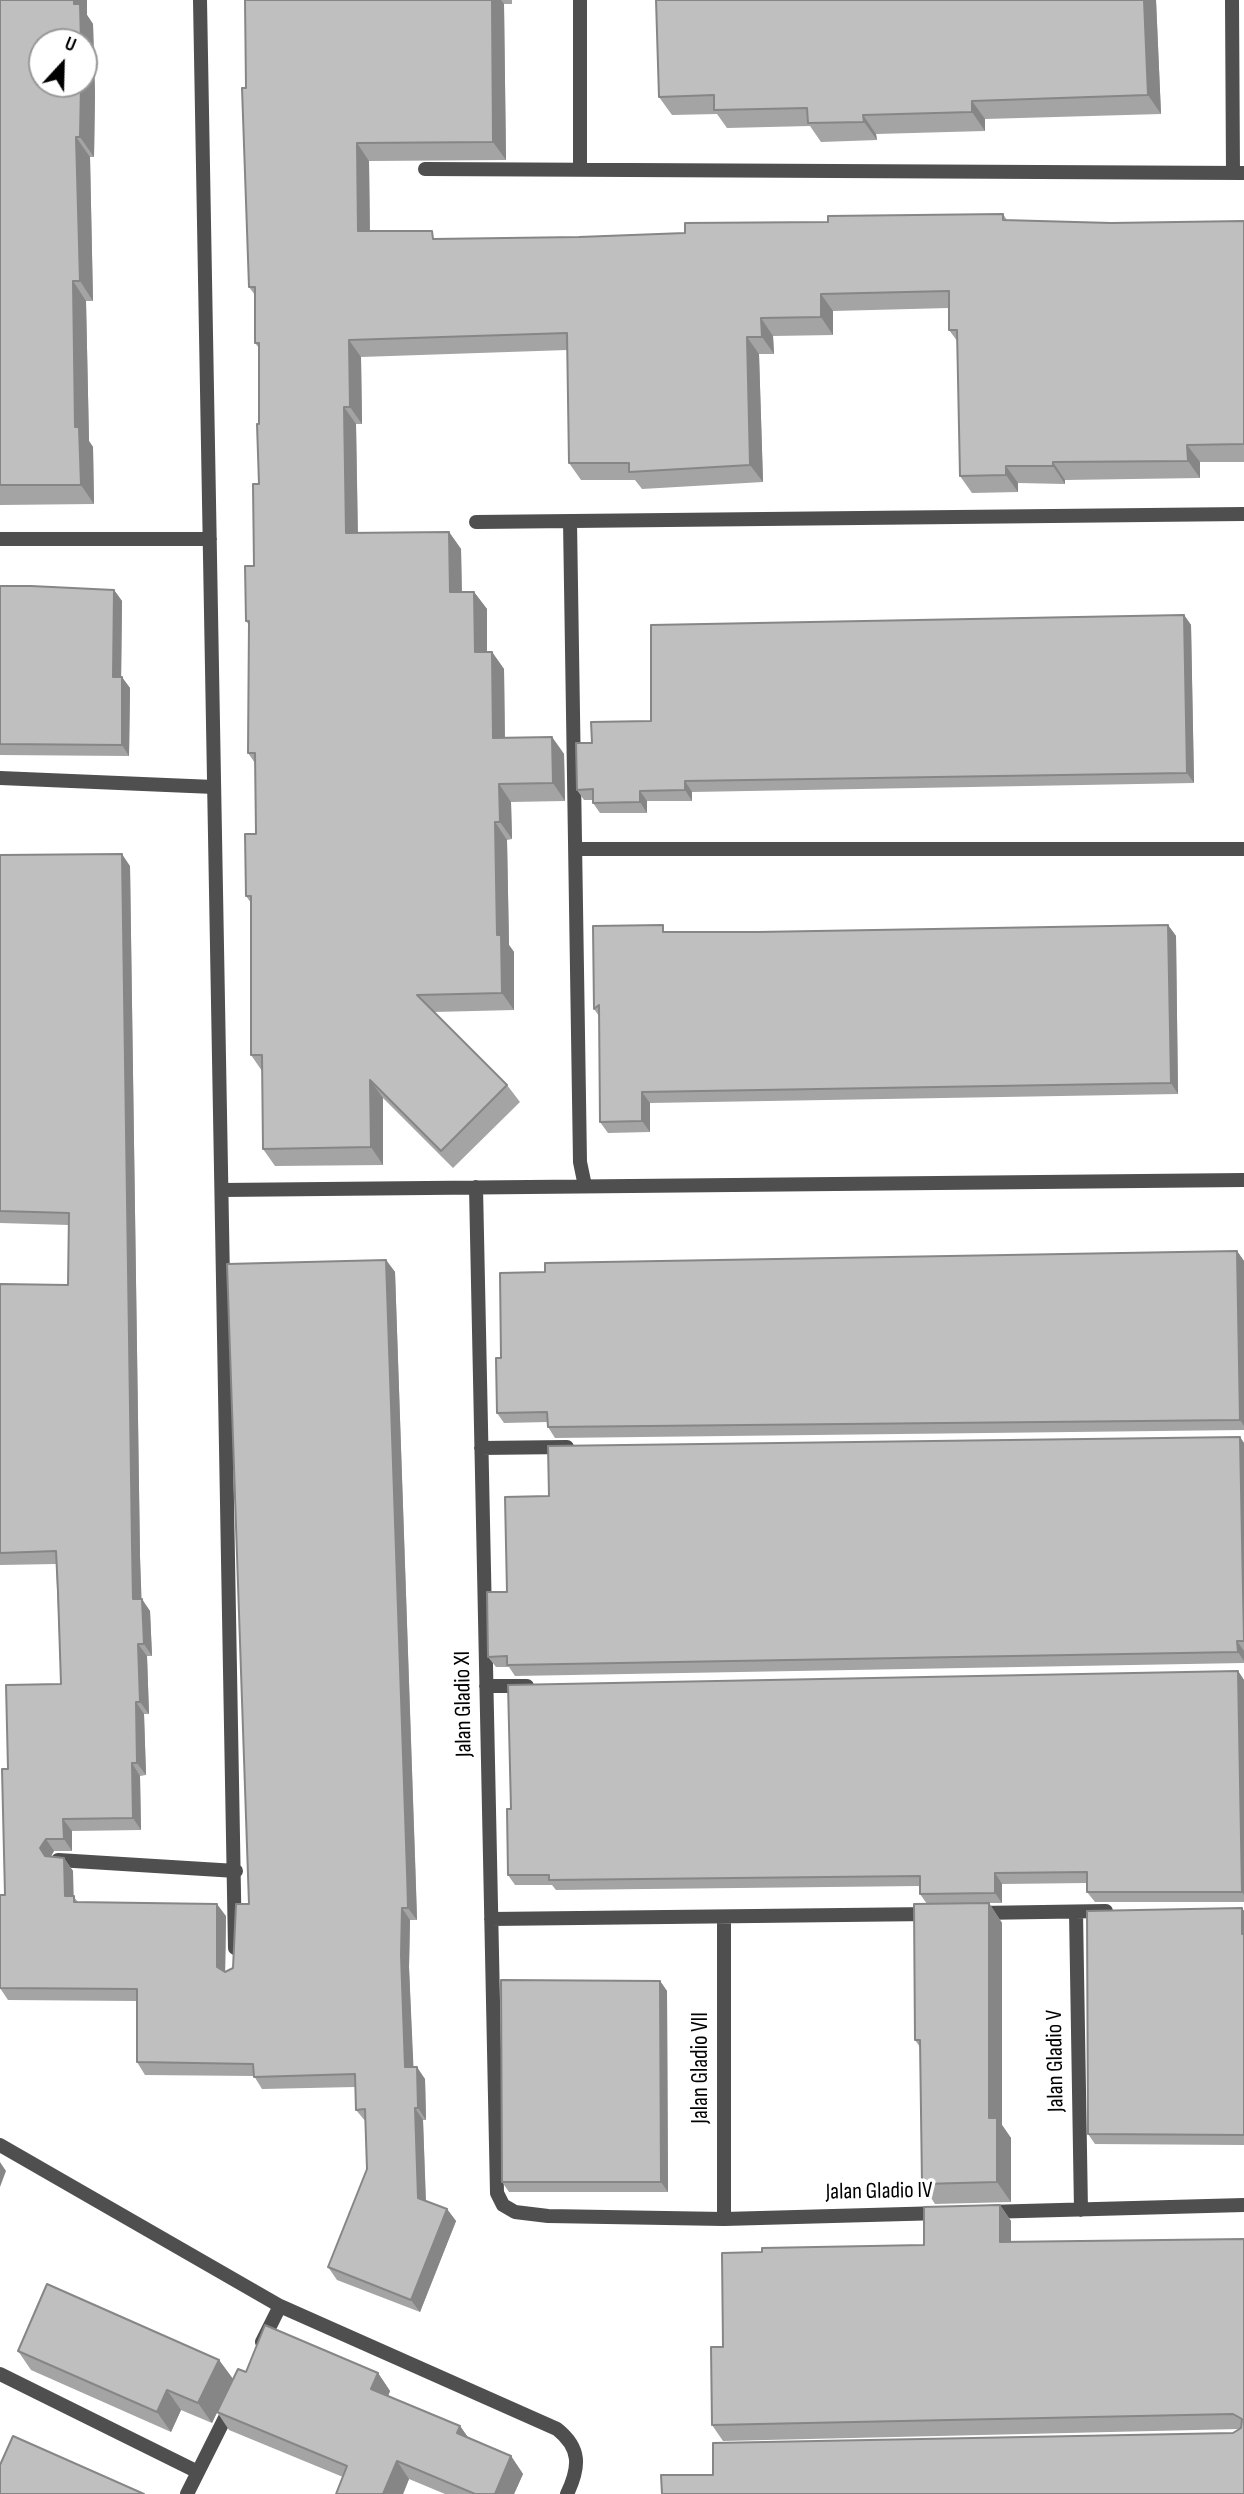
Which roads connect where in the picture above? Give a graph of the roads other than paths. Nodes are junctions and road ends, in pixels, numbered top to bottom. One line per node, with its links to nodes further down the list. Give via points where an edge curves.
1 (200, 0): 11 (street)
2 (580, 0): 5 (street)
3 (1232, 0): 6 (street)
4 (425, 169): 5 (street)
5 (580, 169): 6 (street)
6 (1239, 173)
7 (1244, 514): 8 (street)
8 (570, 521): 9 (street); 14 (street)
9 (476, 522)
10 (0, 538): 11 (street)
11 (210, 539): 13 (street)
12 (0, 778): 13 (street)
13 (214, 788): 19 (street)
14 (577, 849): 15 (street); 17 (street, via 580,1162)
15 (1244, 849)
16 (1244, 1180): 17 (street)
17 (586, 1186): 18 (street)
18 (476, 1187): 19 (street); 21 (street, Jalan Gladio XI)
19 (222, 1190): 25 (street)
20 (578, 1447): 21 (street)
21 (481, 1448): 23 (street, Jalan Gladio XI)
22 (541, 1685): 23 (street)
23 (486, 1686): 31 (street, Jalan Gladio XI)
24 (58, 1860): 25 (street)
25 (236, 1871): 32 (street)
26 (1127, 1911): 27 (street)
27 (1076, 1912): 28 (street); 35 (street, Jalan Gladio V)
28 (967, 1913)
29 (940, 1914): 30 (street)
30 (724, 1917): 31 (street); 37 (street, Jalan Gladio VII)
31 (491, 1919): 36 (street, Jalan Gladio XI, via 497,2193 503,2205)
32 (235, 1962)
33 (0, 2145): 38 (street)
34 (1244, 2205): 35 (street, Jalan Gladio IV)
35 (1081, 2210): 37 (street, Jalan Gladio IV)
36 (515, 2212): 37 (street, Jalan Gladio IV)
37 (724, 2219)
38 (280, 2306): 39 (street); 44 (street, via 557,2428 575,2448 576,2475)
39 (257, 2353)
40 (0, 2374): 42 (street)
41 (239, 2389): 42 (street)
42 (198, 2472): 43 (street)
43 (187, 2494)
44 (568, 2494)

